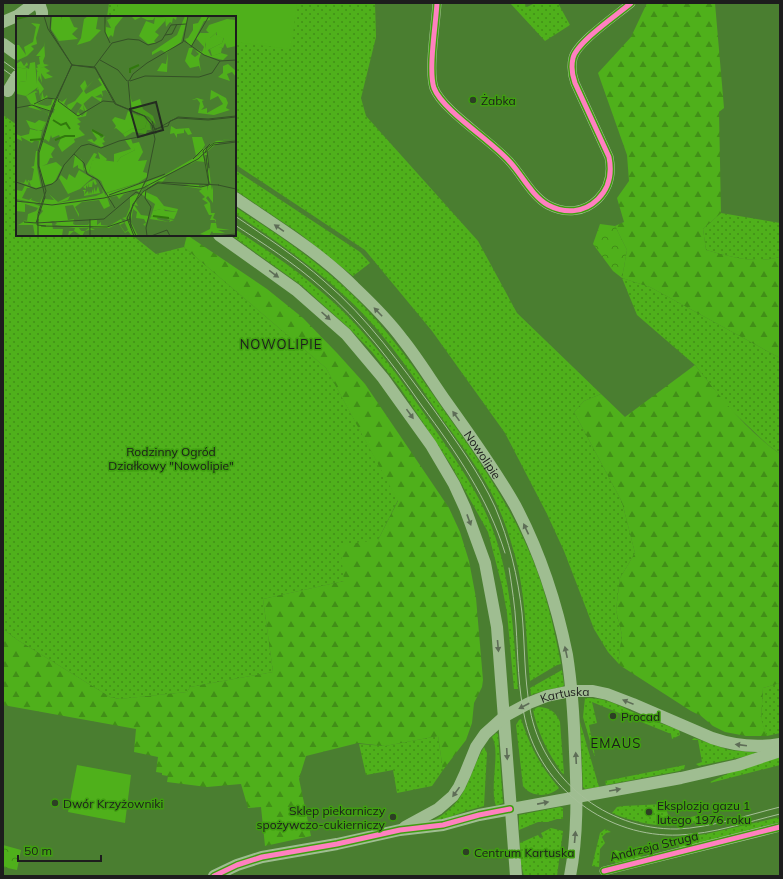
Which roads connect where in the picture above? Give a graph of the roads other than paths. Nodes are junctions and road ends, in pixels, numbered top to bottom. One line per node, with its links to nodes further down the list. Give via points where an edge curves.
1 (37, 3): 5 (main road); 6 (main road); 7 (main road)
2 (437, 3): 3 (street, via 432,73 434,88 453,112 501,152 535,194 547,205 564,211 580,210 596,202 607,186 611,170 610,157 575,83 572,73 573,58 579,46)
3 (631, 3)
4 (16, 16): 8 (main road)
5 (17, 16)
6 (30, 16)
7 (42, 16)
8 (3, 22)
9 (3, 44): 10 (main road)
10 (16, 53)
11 (16, 78): 12 (main road)
12 (9, 92)
13 (236, 199): 15 (main road, Nowolipie, one-way to 13, via 567,656 556,608 530,538 516,507 466,429 403,340 354,287 312,251)
14 (220, 236): 16 (main road, one-way to 16, via 296,290 346,334 383,378 431,445 465,508 485,563 497,627)
15 (571, 691): 16 (main road, Kartuska, one-way to 16, via 540,698); 17 (main road, Kartuska, one-way to 15, via 740,746 726,743 612,696 593,691); 19 (main road, Nowolipie, one-way to 15)
16 (505, 716): 20 (main road, one-way to 20); 22 (main road, Kartuska, one-way to 22, via 485,734 476,747 453,796 438,809)
17 (780, 744)
18 (780, 751): 19 (main road, Kartuska, one-way to 18, via 681,778 738,765)
19 (576, 797): 20 (main road, Kartuska, one-way to 19); 26 (main road, Nowolipie, one-way to 19, via 576,830)
20 (510, 809): 22 (main road, Kartuska, via 480,814 443,825); 25 (main road)
21 (780, 827): 23 (street, Andrzeja Struga)
22 (400, 830): 24 (main road, Kartuska, via 262,857)
23 (604, 871)
24 (214, 876)
25 (516, 876)
26 (570, 876)

